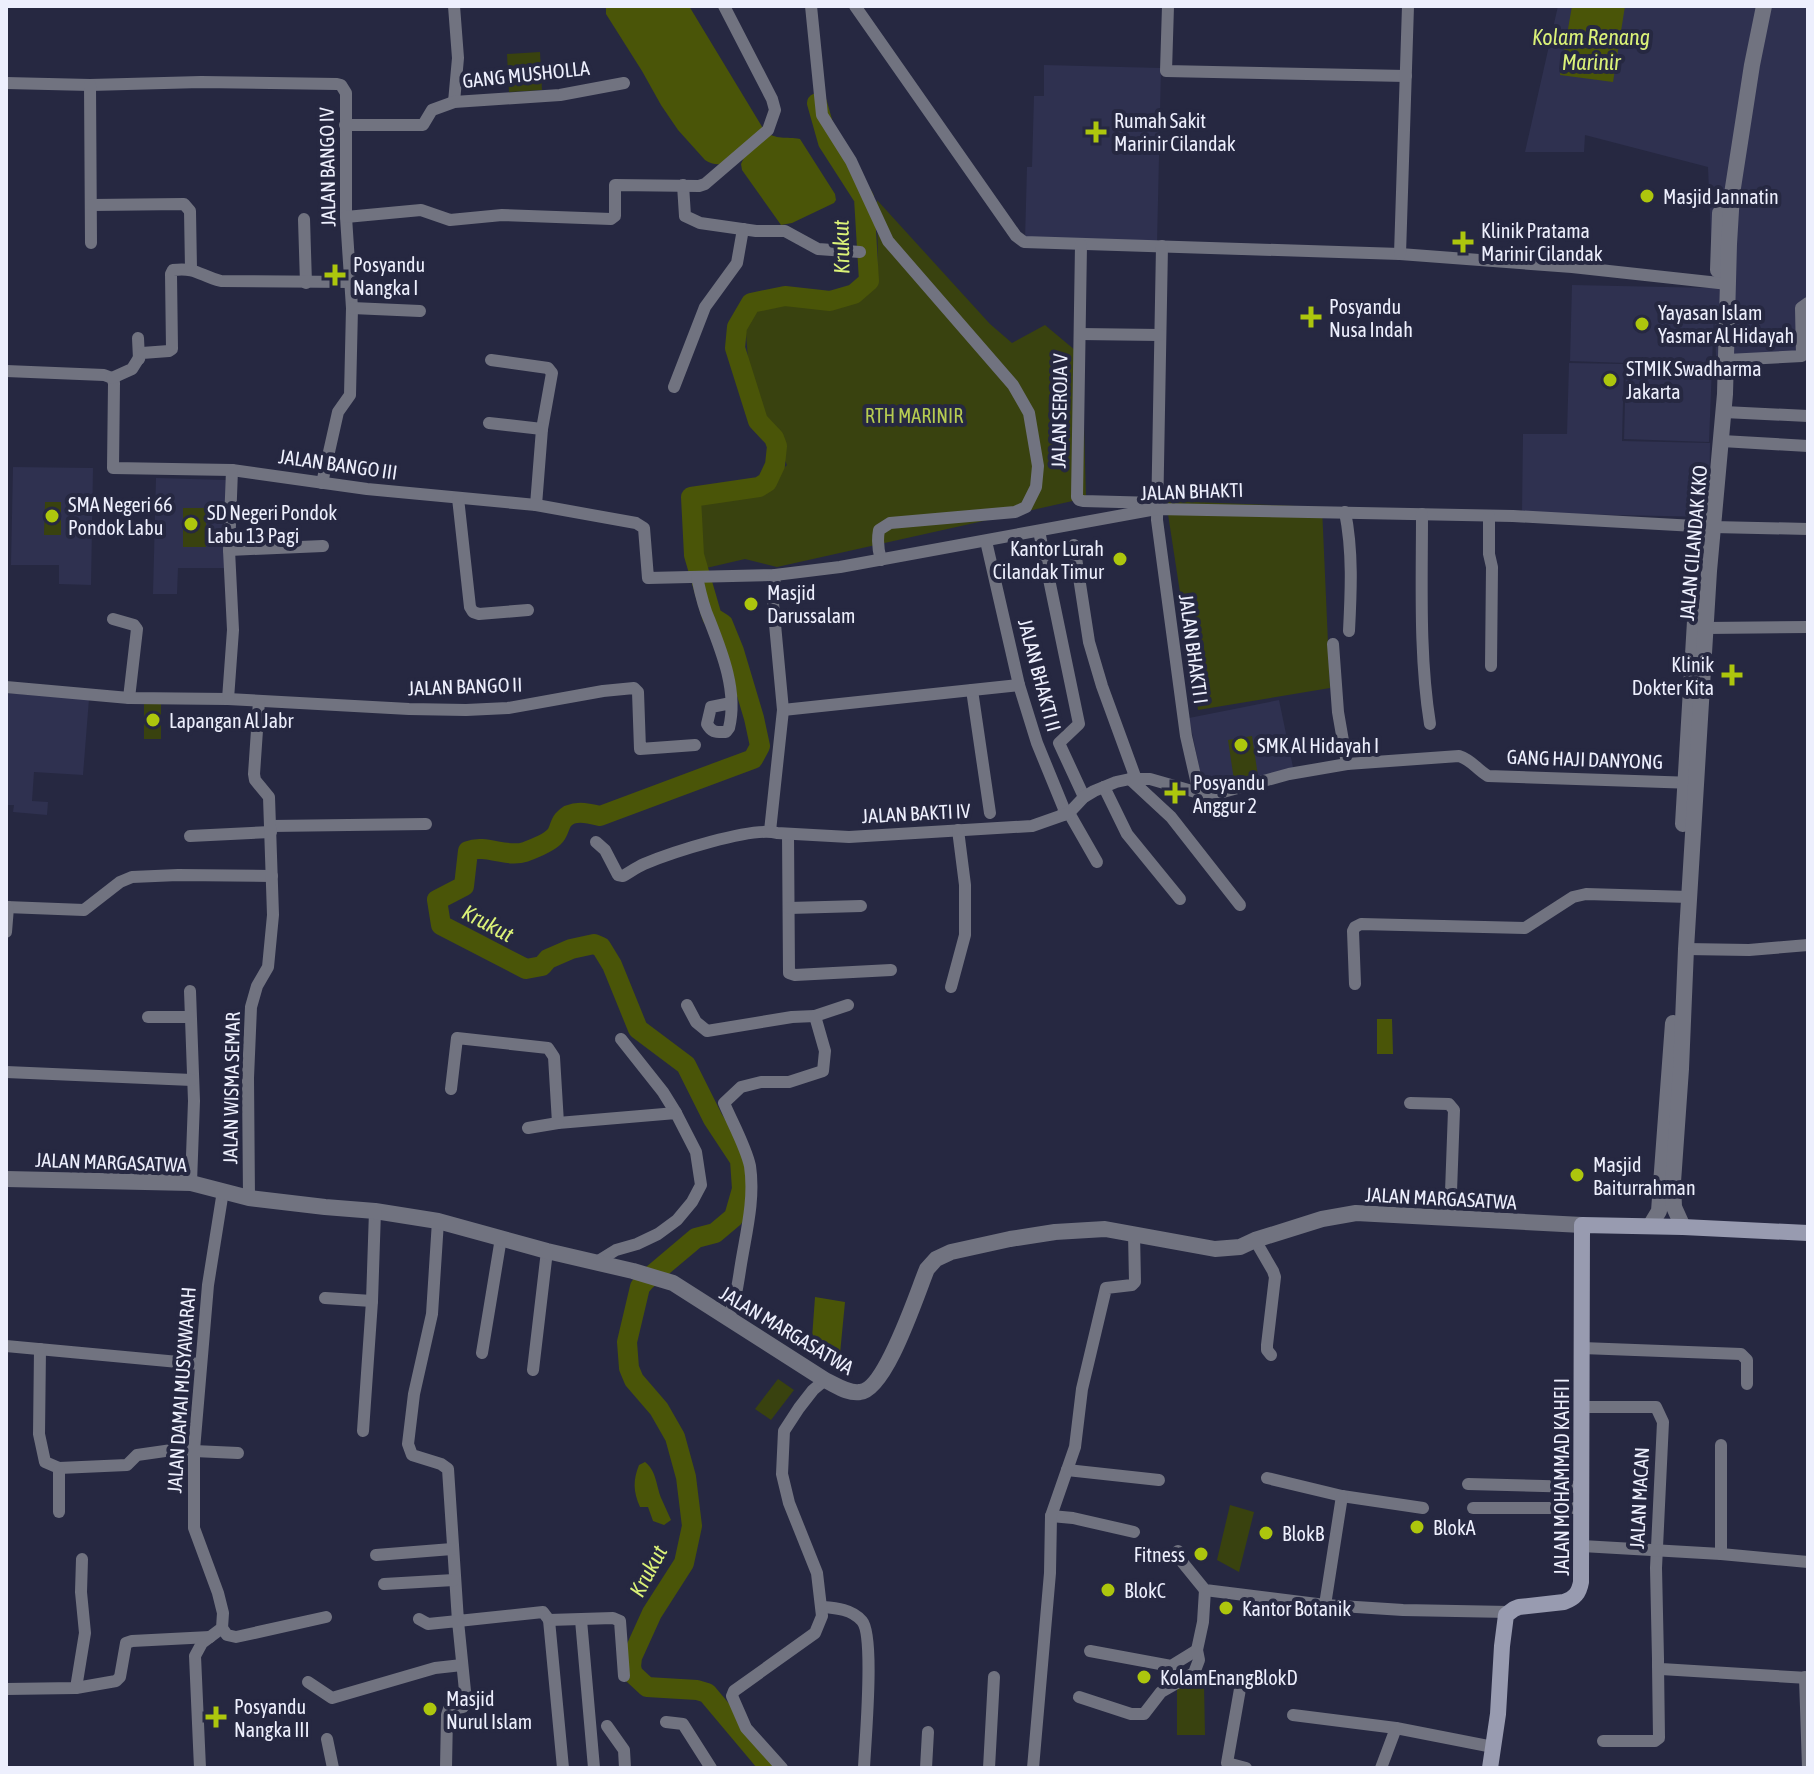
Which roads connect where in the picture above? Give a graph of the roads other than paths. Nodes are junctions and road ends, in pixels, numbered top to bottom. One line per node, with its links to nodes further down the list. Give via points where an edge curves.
1 (454, 6): 13 (street)
2 (724, 6): 15 (street, via 775,110 766,132 705,184)
3 (811, 6): 63 (street, via 822,115 851,161 888,241 1013,385 1029,413 1038,466 1026,507 890,523 878,534)
4 (855, 6): 21 (street, via 1016,236 1030,243)
5 (1168, 6): 9 (street, via 1166,71)
6 (1408, 6): 9 (street)
7 (1753, 6): 28 (street, JALAN CILANDAK KKO, via 1722,192 1718,242)
8 (1764, 6): 28 (street, JALAN CILANDAK KKO, via 1735,173)
9 (1406, 76): 24 (street)
10 (6, 83): 12 (street, JALAN BANGO IV)
11 (624, 83): 13 (street, GANG MUSHOLLA, via 560,95)
12 (90, 85): 14 (street, JALAN BANGO IV, via 337,84 346,93); 16 (street)
13 (454, 102): 14 (street, GANG MUSHOLLA, via 432,110 423,125)
14 (345, 125): 17 (street, JALAN BANGO IV)
15 (683, 185): 17 (street, via 615,185 611,219 502,215 450,220 421,210); 19 (street, via 685,216)
16 (92, 205): 20 (street); 25 (street, via 184,204 190,211)
17 (346, 217): 26 (street, JALAN BANGO IV)
18 (304, 219): 27 (street)
19 (743, 229): 23 (street, via 785,231 818,249); 40 (street, via 737,263 705,307)
20 (91, 243)
21 (1081, 245): 22 (street); 32 (street, JALAN SEROJA V)
22 (1162, 246): 24 (street); 33 (street, JALAN BHAKTI I)
23 (860, 252)
24 (1400, 254): 28 (street)
25 (191, 269): 27 (street, via 221,281); 35 (street, via 171,274 172,349 145,352)
26 (352, 282): 27 (street); 30 (street, JALAN BANGO IV)
27 (306, 283)
28 (1723, 283): 37 (street, JALAN CILANDAK KKO); 55 (street, JALAN CILANDAK KKO)
29 (1808, 303): 37 (street, via 1801,308 1802,356)
30 (352, 308): 31 (street); 48 (street, JALAN BANGO IV, via 350,395 338,412)
31 (420, 311)
32 (1080, 334): 33 (street); 51 (street, JALAN SEROJA V, via 1077,497)
33 (1160, 335): 51 (street, JALAN BHAKTI I)
34 (138, 338): 35 (street)
35 (139, 359): 39 (street, via 132,369)
36 (491, 360): 44 (street, via 548,368 552,373)
37 (1727, 360): 41 (street, JALAN CILANDAK KKO)
38 (6, 371): 39 (street)
39 (112, 378): 47 (street, JALAN BANGO III, via 113,468)
40 (674, 387)
41 (1724, 412): 42 (street); 45 (street, JALAN CILANDAK KKO)
42 (1808, 416)
43 (489, 423): 44 (street)
44 (542, 429): 50 (street)
45 (1722, 441): 46 (street); 55 (street, JALAN CILANDAK KKO)
46 (1808, 446)
47 (232, 470): 48 (street, JALAN BANGO III); 61 (street)
48 (322, 483): 49 (street, JALAN BANGO III)
49 (458, 498): 50 (street, JALAN BANGO III); 66 (street, via 473,612)
50 (536, 505): 62 (street, JALAN BANGO III, via 636,523 644,528)
51 (1156, 506): 52 (street, JALAN BHAKTI); 57 (street, JALAN BHAKTI); 87 (street, JALAN BHAKTI I, via 1186,736)
52 (1345, 512): 53 (street, JALAN BHAKTI); 70 (street)
53 (1422, 514): 54 (street, JALAN BHAKTI); 81 (street)
54 (1489, 516): 55 (street, JALAN BHAKTI); 72 (street)
55 (1708, 527): 56 (street, JALAN BHAKTI); 69 (street, JALAN CILANDAK KKO); 85 (street, JALAN CILANDAK KKO, via 1694,633)
56 (1808, 529)
57 (1039, 531): 58 (street, JALAN BHAKTI); 88 (street, via 1079,724 1059,743)
58 (986, 541): 63 (street, JALAN BHAKTI); 73 (street, JALAN BHAKTI II)
59 (1074, 545): 84 (street, via 1089,642)
60 (323, 546): 61 (street)
61 (229, 550): 77 (street, via 233,630)
62 (646, 560): 65 (street, JALAN BHAKTI, via 648,578)
63 (881, 560): 64 (street, JALAN BHAKTI)
64 (775, 575): 65 (street, JALAN BHAKTI); 80 (street)
65 (696, 577): 79 (street, via 725,661)
66 (528, 610)
67 (113, 619): 76 (street, via 137,629)
68 (1808, 627): 69 (street)
69 (1706, 628): 85 (street, JALAN CILANDAK KKO)
70 (1349, 631)
71 (1333, 644): 83 (street)
72 (1491, 666)
73 (1019, 685): 75 (street); 90 (street, JALAN BHAKTI II)
74 (6, 687): 76 (street, JALAN BANGO II)
75 (972, 690): 80 (street); 89 (street)
76 (129, 698): 77 (street, JALAN BANGO II)
77 (228, 699): 78 (street, JALAN BANGO II)
78 (259, 701): 82 (street, JALAN BANGO II, via 488,709 634,688 640,749); 92 (street, JALAN WISMA SEMAR, via 254,774 269,797)
79 (731, 703)
80 (783, 710): 94 (street)
81 (1430, 724)
82 (695, 745)
83 (1347, 764): 85 (street, GANG HAJI DANYONG, via 1459,756 1488,776); 87 (street, GANG HAJI DANYONG)
84 (1133, 779): 86 (street, GANG HAJI DANYONG); 87 (street, GANG HAJI DANYONG); 102 (street, via 1171,817)
85 (1692, 783): 100 (street, JALAN CILANDAK KKO)
86 (1104, 787): 88 (street, GANG HAJI DANYONG); 101 (street, via 1127,834)
87 (1199, 793)
88 (1084, 797): 90 (street, GANG HAJI DANYONG)
89 (990, 813)
90 (1066, 814): 93 (street, JALAN BAKTI IV, via 1032,826); 98 (street)
91 (426, 824): 92 (street)
92 (271, 829): 96 (street); 99 (street, JALAN WISMA SEMAR)
93 (958, 830): 95 (street, JALAN BAKTI IV, via 849,837); 111 (street, via 965,935)
94 (770, 831): 95 (street, JALAN BAKTI IV); 97 (street, JALAN BAKTI IV, via 723,839 643,864 623,876)
95 (788, 834): 105 (street)
96 (190, 836)
97 (596, 842)
98 (1097, 862)
99 (272, 876): 104 (street, via 132,877 84,910); 129 (street, JALAN WISMA SEMAR, via 270,957 251,1007)
100 (1684, 897): 108 (street, JALAN CILANDAK KKO); 110 (street, via 1586,894 1525,928 1361,924 1353,931); 134 (street, JALAN CILANDAK KKO, via 1659,1211)
101 (1180, 899)
102 (1240, 905)
103 (861, 906): 105 (street)
104 (7, 907): 106 (street)
105 (789, 908): 109 (street, via 789,973)
106 (6, 932)
107 (1808, 945): 108 (street)
108 (1686, 949): 135 (street, JALAN CILANDAK KKO, via 1673,1182 1674,1207)
109 (891, 970)
110 (1355, 984)
111 (951, 987)
112 (190, 991): 117 (street)
113 (687, 1005): 115 (street, via 707,1031)
114 (848, 1005): 115 (street)
115 (815, 1016): 144 (street, via 825,1051 823,1071 789,1082 741,1087 724,1103 749,1163 751,1182 740,1272)
116 (148, 1017): 117 (street)
117 (190, 1017): 120 (street)
118 (621, 1039): 123 (street)
119 (6, 1072): 120 (street)
120 (192, 1080): 127 (street)
121 (451, 1089): 124 (street, via 457,1038 548,1048 554,1057)
122 (1410, 1103): 131 (street, via 1449,1104 1454,1110)
123 (676, 1113): 124 (street); 141 (street, via 696,1152 701,1185 692,1202 658,1234)
124 (558, 1123): 125 (street)
125 (528, 1128)
126 (6, 1179): 127 (street, JALAN MARGASATWA)
127 (191, 1183): 128 (street, JALAN MARGASATWA)
128 (223, 1191): 129 (street, JALAN MARGASATWA); 150 (street, JALAN DAMAI MUSYAWARAH)
129 (249, 1198): 130 (street, JALAN MARGASATWA)
130 (375, 1211): 132 (street, JALAN MARGASATWA); 143 (street)
131 (1450, 1219): 133 (street, JALAN MARGASATWA); 139 (street, JALAN MARGASATWA, via 1356,1213)
132 (438, 1221): 138 (street, JALAN MARGASATWA); 173 (street, via 432,1314 408,1444 412,1455 448,1469)
133 (1582, 1225): 134 (main road, JALAN MARGASATWA); 146 (main road, JALAN MOHAMMAD KAHFI I)
134 (1650, 1226): 135 (main road, JALAN MARGASATWA)
135 (1683, 1227): 137 (main road, JALAN MARGASATWA)
136 (1134, 1233): 139 (street, JALAN MARGASATWA, via 1215,1249); 152 (street, JALAN MARGASATWA, via 1055,1232 936,1259 875,1384 861,1393); 160 (street, via 1135,1282 1106,1288)
137 (1808, 1233)
138 (501, 1238): 140 (street, JALAN MARGASATWA); 148 (street)
139 (1255, 1240): 149 (street, via 1275,1277 1267,1350)
140 (547, 1251): 141 (street, JALAN MARGASATWA); 151 (street)
141 (595, 1263): 144 (street, JALAN MARGASATWA, via 673,1283)
142 (325, 1298): 143 (street)
143 (372, 1301): 155 (street)
144 (728, 1318): 152 (street, JALAN MARGASATWA)
145 (6, 1346): 147 (street)
146 (1582, 1348): 153 (street, via 1741,1354 1747,1360); 154 (main road, JALAN MOHAMMAD KAHFI I)
147 (40, 1349): 150 (street); 159 (street, via 39,1434 45,1462)
148 (482, 1353)
149 (1271, 1355)
150 (200, 1364): 157 (street, JALAN DAMAI MUSYAWARAH)
151 (533, 1370)
152 (825, 1380): 184 (street, via 784,1431 782,1474 817,1573)
153 (1747, 1384)
154 (1583, 1407): 164 (main road, JALAN MOHAMMAD KAHFI I); 175 (street, JALAN MACAN, via 1656,1407 1663,1422)
155 (363, 1431)
156 (1721, 1445): 176 (street)
157 (194, 1450): 158 (street); 159 (street, via 137,1455 127,1465); 191 (street, JALAN DAMAI MUSYAWARAH, via 194,1528 218,1593)
158 (238, 1453)
159 (59, 1468): 169 (street)
160 (1067, 1470): 162 (street); 170 (street)
161 (1267, 1478): 165 (street)
162 (1159, 1480)
163 (1468, 1484): 164 (street)
164 (1581, 1487): 168 (main road, JALAN MOHAMMAD KAHFI I)
165 (1342, 1496): 166 (street); 183 (street)
166 (1423, 1508)
167 (1473, 1508): 168 (street)
168 (1581, 1508): 172 (main road, JALAN MOHAMMAD KAHFI I)
169 (59, 1512)
170 (1051, 1516): 171 (street); 225 (street)
171 (1134, 1532)
172 (1582, 1546): 175 (street); 185 (main road, JALAN MOHAMMAD KAHFI I, via 1581,1582 1575,1596)
173 (452, 1549): 177 (street); 180 (street)
174 (1178, 1551): 182 (street)
175 (1657, 1551): 176 (street); 196 (street, JALAN MACAN)
176 (1721, 1554): 179 (street)
177 (376, 1555)
178 (82, 1559): 201 (street, via 85,1633)
179 (1808, 1562)
180 (454, 1580): 181 (street); 190 (street)
181 (384, 1584)
182 (1205, 1590): 183 (street); 193 (street)
183 (1325, 1605): 185 (street)
184 (822, 1607): 221 (street, via 815,1633 732,1696 746,1728); 222 (street, via 843,1609 866,1628)
185 (1509, 1612): 212 (main road)
186 (326, 1617): 191 (street, via 236,1637)
187 (419, 1619): 190 (street, via 428,1624)
188 (549, 1620): 189 (street); 190 (street, via 543,1612); 217 (street)
189 (581, 1620): 197 (street, via 620,1621); 218 (street)
190 (458, 1621): 195 (street)
191 (222, 1628): 192 (street)
192 (210, 1637): 201 (street, via 126,1643 116,1681); 214 (street, via 195,1656)
193 (1197, 1650): 194 (street, via 1171,1666); 204 (street, via 1194,1673 1161,1692 1144,1714)
194 (1090, 1651)
195 (462, 1665): 200 (street, via 332,1698); 216 (street, via 466,1701 447,1715)
196 (1658, 1665): 199 (street, via 1665,1670); 211 (street, JALAN MACAN, via 1659,1738)
197 (624, 1676)
198 (994, 1677): 224 (street)
199 (1807, 1678): 213 (street)
200 (308, 1682)
201 (76, 1688): 202 (street)
202 (6, 1689)
203 (1240, 1689): 226 (street, via 1227,1763)
204 (1079, 1697)
205 (1293, 1715): 208 (street)
206 (666, 1722): 220 (street, via 683,1724)
207 (607, 1726): 219 (street, via 624,1750)
208 (1396, 1728): 212 (street); 227 (street)
209 (928, 1732): 223 (street)
210 (327, 1739): 215 (street)
211 (1603, 1741)
212 (1493, 1747): 228 (main road)
213 (1808, 1766)
214 (200, 1768)
215 (333, 1768)
216 (446, 1768)
217 (563, 1768)
218 (594, 1768)
219 (625, 1768)
220 (711, 1768)
221 (782, 1768)
222 (864, 1768)
223 (926, 1768)
224 (989, 1768)
225 (1033, 1768)
226 (1246, 1768)
227 (1381, 1768)
228 (1490, 1768)

